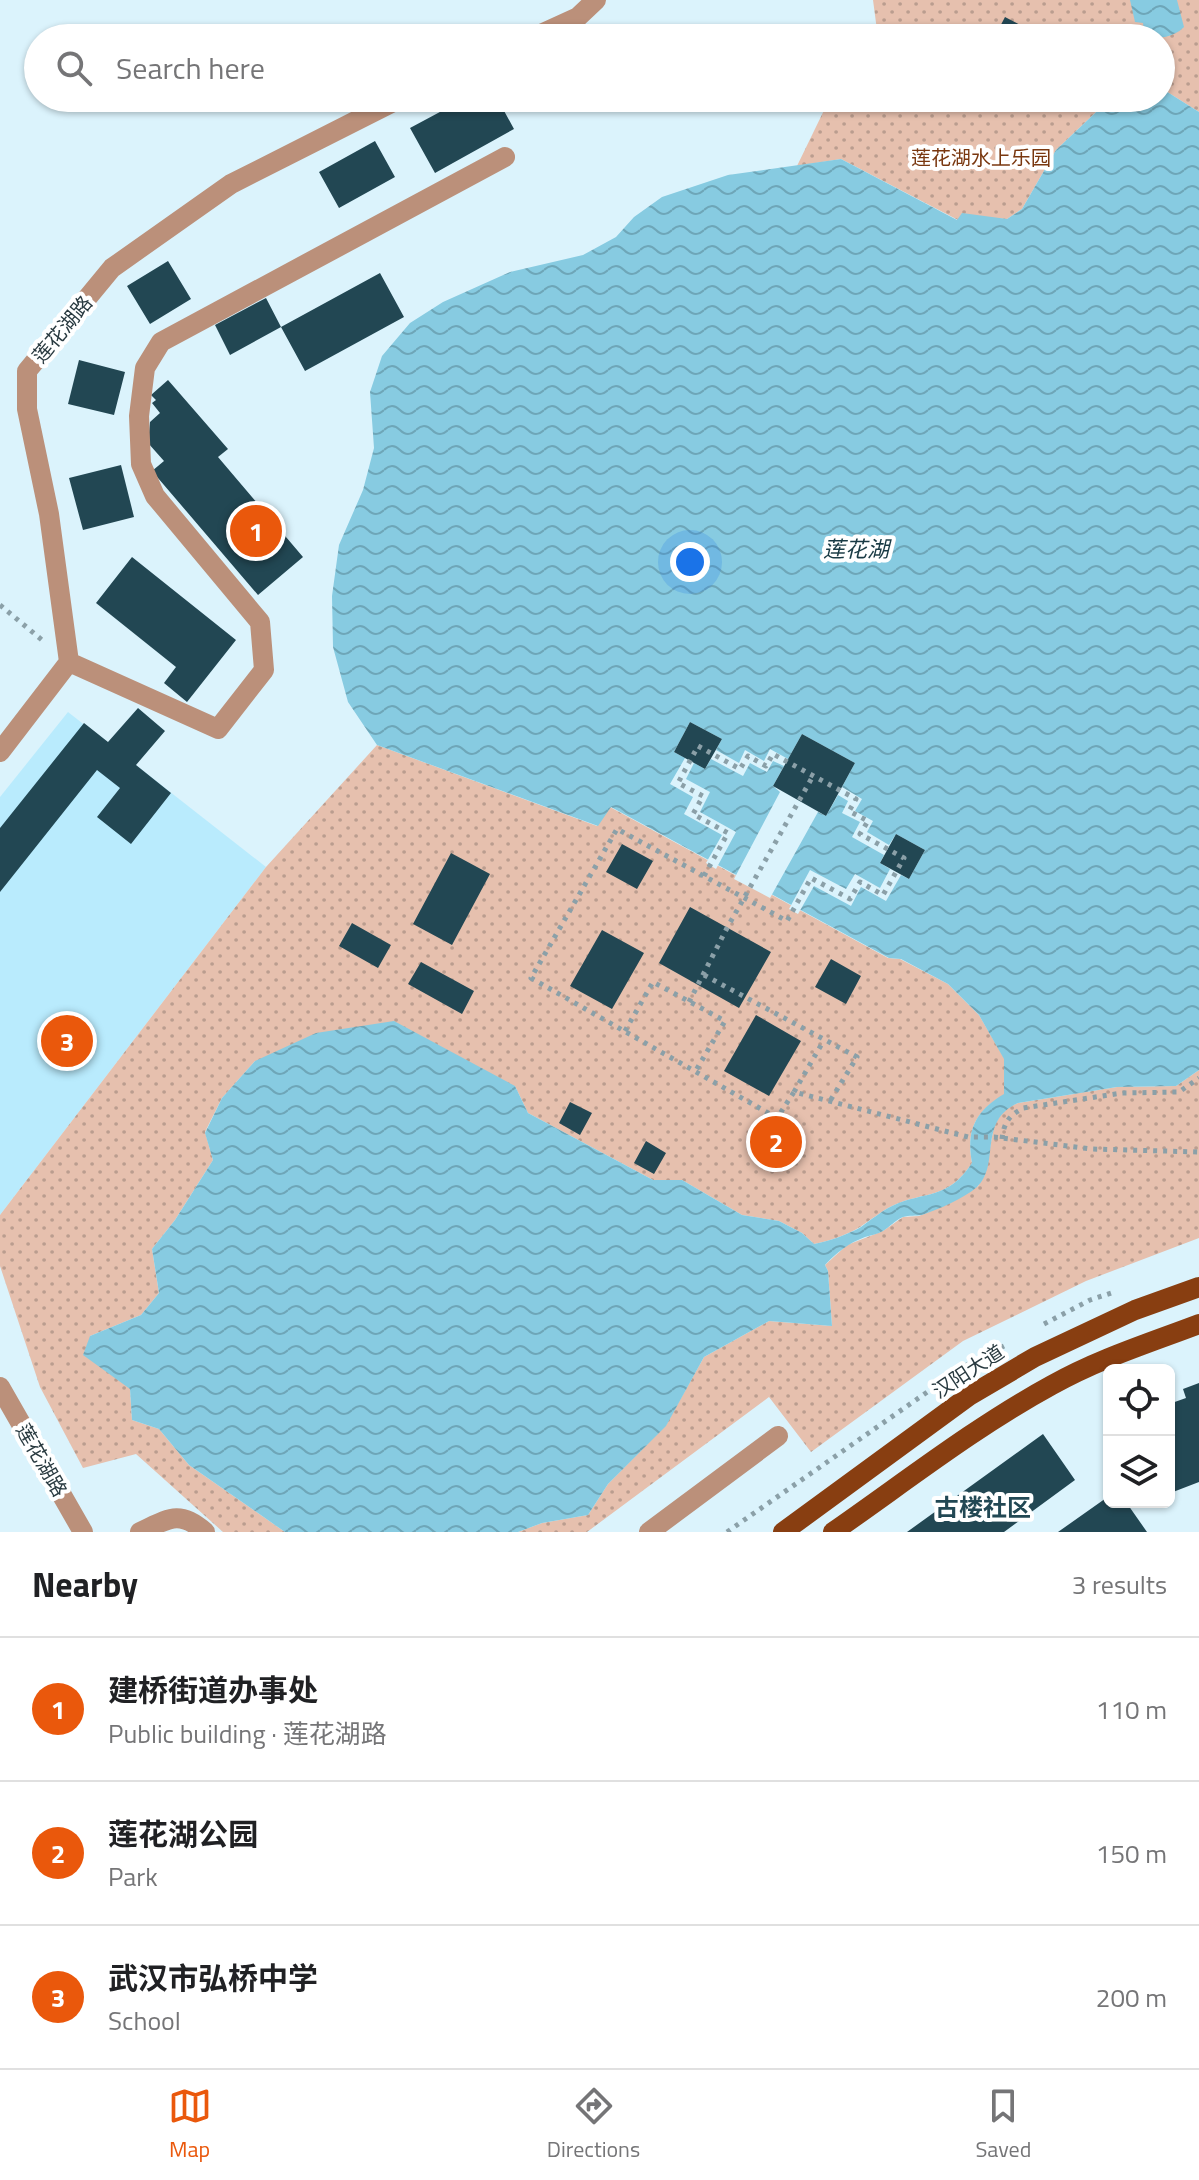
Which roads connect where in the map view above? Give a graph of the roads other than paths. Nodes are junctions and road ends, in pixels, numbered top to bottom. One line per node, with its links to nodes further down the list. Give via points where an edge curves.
1 (596, 0): 2 (street)
2 (563, 24)
3 (373, 112): 5 (street, 莲花湖路, via 231,184 112,268 27,371 27,409 49,514)
4 (505, 157): 5 (street, via 161,342 145,368 141,464 155,496 260,622 264,670 218,729)
5 (69, 662): 6 (street)
6 (0, 752)
7 (1199, 1287): 15 (main road, 汉阳大道, via 1035,1357 969,1396)
8 (1199, 1324): 16 (main road, via 1053,1384)
9 (0, 1389): 11 (street, 莲花湖路)
10 (778, 1436): 14 (street)
11 (83, 1532)
12 (140, 1532): 13 (street, via 173,1516 192,1520)
13 (205, 1532)
14 (649, 1532)
15 (783, 1532)
16 (833, 1532)

